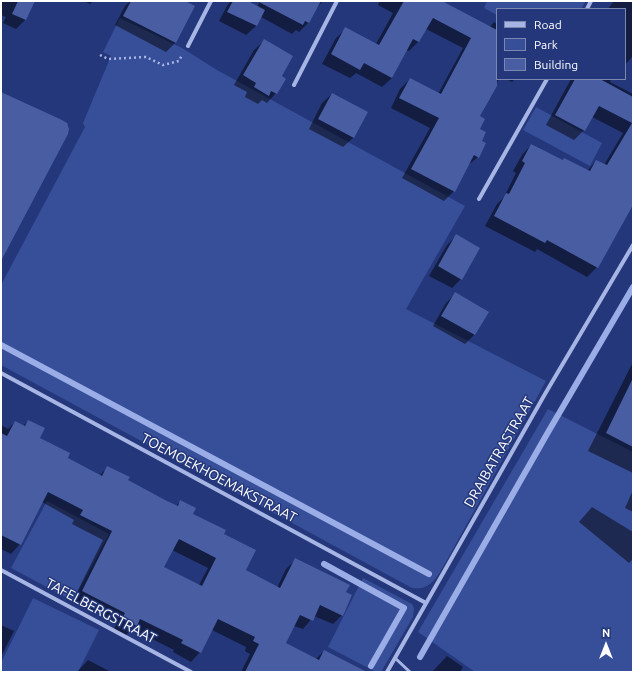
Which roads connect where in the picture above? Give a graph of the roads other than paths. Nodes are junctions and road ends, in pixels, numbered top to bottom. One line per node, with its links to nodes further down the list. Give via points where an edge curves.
1 (211, 1): 3 (street)
2 (337, 1): 5 (street)
3 (188, 46)
4 (546, 80): 6 (street)
5 (294, 85)
6 (479, 199)
7 (633, 245): 10 (street, DRAIBATRASTRAAT)
8 (1, 373): 10 (street, TOEMOEKHOEMAKSTRAAT)
9 (1, 570): 12 (street, TAFELBERGSTRAAT)
10 (426, 603): 11 (street, DRAIBATRASTRAAT)
11 (395, 658): 13 (street, DRAIBATRASTRAAT); 14 (lane)
12 (191, 672)
13 (387, 672)
14 (410, 672)

